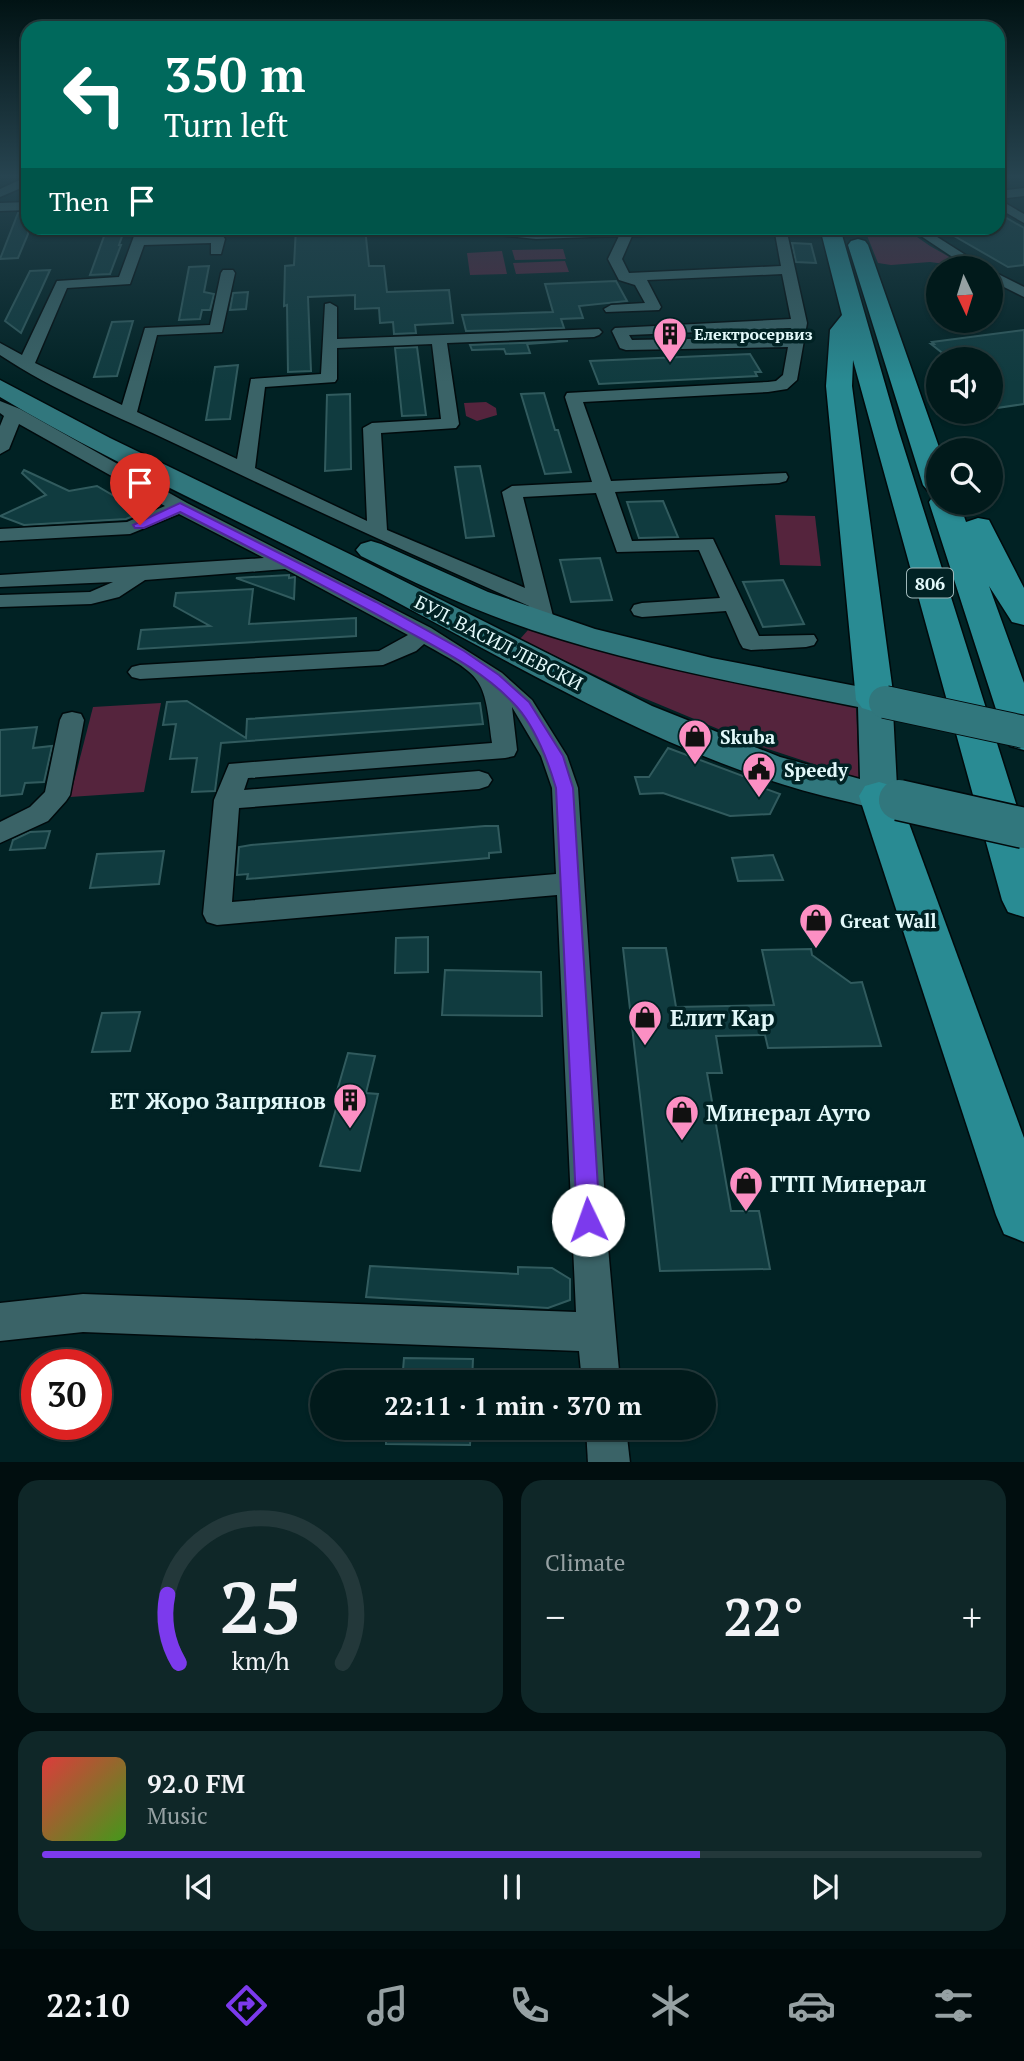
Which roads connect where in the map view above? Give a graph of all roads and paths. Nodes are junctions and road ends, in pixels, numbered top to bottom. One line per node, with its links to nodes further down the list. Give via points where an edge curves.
1 (137, 246): 24 (street, via 125,281 62,284)
2 (217, 246): 8 (street)
3 (621, 246): 12 (street, via 615,259)
4 (784, 246): 10 (street)
5 (838, 246): 17 (main road, 806)
6 (855, 246): 17 (main road, 806)
7 (944, 246): 9 (street)
8 (216, 251)
9 (960, 256)
10 (789, 270): 12 (street); 18 (street)
11 (228, 273): 28 (street, via 217,328 150,331)
12 (624, 277): 16 (street, via 641,282 654,307)
13 (1003, 281): 14 (street)
14 (1024, 293)
15 (330, 307): 22 (street)
16 (611, 309)
17 (867, 315): 25 (main road, via 898,331); 30 (main road, 806); 52 (main road, via 842,330 839,386); 61 (main road, 806)
18 (799, 323): 21 (street); 21 (street, via 620,331 626,345)
19 (594, 332): 20 (street)
20 (439, 339): 22 (street); 37 (street, via 450,424 372,428)
21 (795, 342): 33 (street, via 791,377 775,386 573,397)
22 (330, 344): 31 (street, via 329,379 257,382)
23 (0, 348): 24 (street)
24 (13, 367): 28 (street); 46 (main road, БУЛ. ВАСИЛ ЛЕВСКИ, via 432,580)
25 (926, 377)
26 (0, 387): 42 (main road, БУЛ. ВАСИЛ ЛЕВСКИ)
27 (7, 410): 29 (street); 34 (street)
28 (128, 415): 31 (street)
29 (0, 449)
30 (926, 456)
31 (245, 470): 37 (street)
32 (779, 477): 33 (street)
33 (602, 487): 44 (street, via 624,548 706,543); 46 (street, via 512,492)
34 (180, 507): 38 (street, via 130,528); 39 (street)
35 (948, 515): 54 (main road, 806)
36 (974, 515): 47 (main road, via 990,556)
37 (377, 533): 46 (street)
38 (0, 535)
39 (286, 563): 40 (street); 42 (street)
40 (144, 574): 41 (street); 43 (street, via 91,598)
41 (0, 580)
42 (383, 597): 48 (street); 56 (main road, БУЛ. ВАСИЛ ЛЕВСКИ, via 657,721 775,767)
43 (0, 601)
44 (733, 604): 45 (street); 49 (street, via 751,643)
45 (642, 610)
46 (542, 613): 52 (main road, БУЛ. ВАСИЛ ЛЕВСКИ, via 631,648)
47 (1024, 615)
48 (423, 633): 50 (street, via 383,658); 51 (street)
49 (806, 640)
50 (140, 672)
51 (486, 673): 57 (street, via 498,694 505,750 237,770); 60 (street, via 524,705 554,756 565,788)
52 (880, 701): 54 (main road, БУЛ. ВАСИЛ ЛЕВСКИ, bridge); 56 (main road)
53 (72, 720): 59 (street, via 57,795 38,814)
54 (1024, 735)
55 (479, 780): 57 (street)
56 (889, 798): 58 (main road, БУЛ. ВАСИЛ ЛЕВСКИ, bridge); 62 (main road)
57 (227, 800): 60 (street, via 217,914)
58 (1024, 828)
59 (0, 833)
60 (570, 883): 64 (street)
61 (1024, 900)
62 (1024, 1214)
63 (0, 1322): 64 (street, via 83,1313)
64 (596, 1332): 65 (street)
65 (600, 1370)
66 (607, 1440): 67 (street)
67 (609, 1462)

